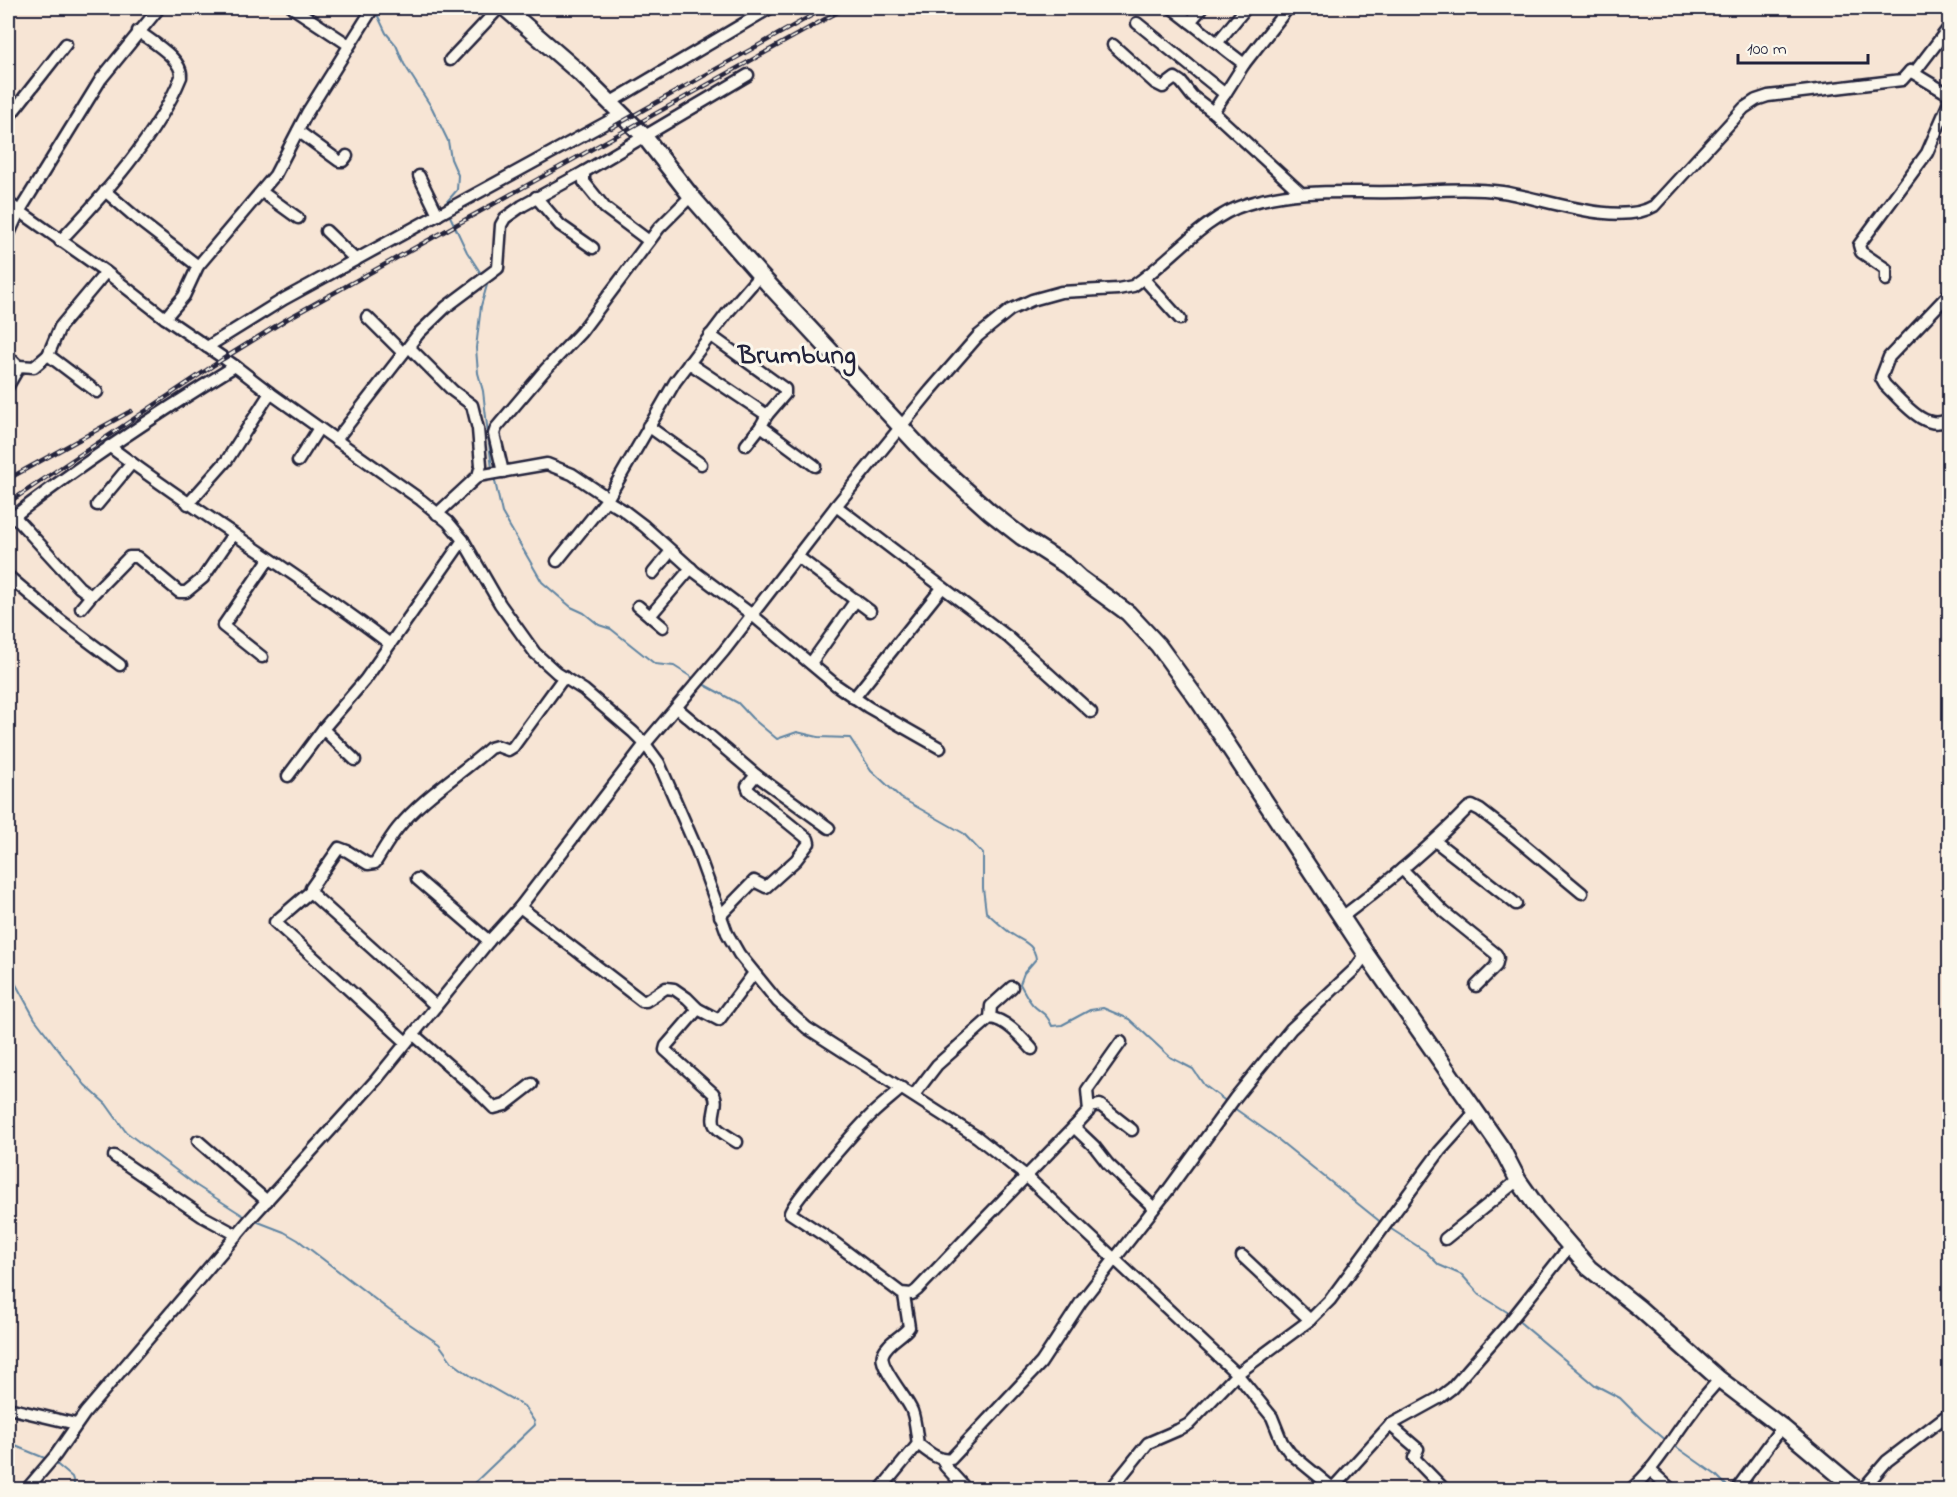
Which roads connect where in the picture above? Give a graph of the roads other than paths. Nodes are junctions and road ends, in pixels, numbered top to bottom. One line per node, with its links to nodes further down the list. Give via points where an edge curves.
1 (159, 8): 14 (street)
2 (293, 8): 17 (street)
3 (373, 8): 17 (street)
4 (499, 8): 19 (street)
5 (505, 8): 24 (street)
6 (770, 8): 24 (street)
7 (1172, 8): 11 (street)
8 (1202, 8): 11 (street)
9 (1246, 8): 15 (street)
10 (1288, 8): 20 (street)
11 (1190, 22): 15 (street)
12 (1137, 23): 23 (street)
13 (1950, 26): 21 (street, via 1914,73)
14 (138, 31): 34 (street, via 176,60 181,77 151,133); 40 (street, via 101,79)
15 (1217, 43): 20 (street)
16 (66, 44): 28 (street)
17 (349, 45): 29 (street)
18 (1113, 45): 26 (street, via 1155,83 1163,87 1175,78)
19 (450, 60)
20 (1244, 64): 23 (street)
21 (1910, 71): 25 (street); 36 (street, via 1902,80 1756,100 1744,108 1654,206 1643,211 1573,209 1501,192)
22 (748, 75): 30 (street)
23 (1225, 94): 26 (street)
24 (622, 96): 27 (street)
25 (1950, 98): 53 (street, via 1927,153 1859,245 1861,252 1886,269)
26 (1213, 112): 36 (street)
27 (622, 114): 30 (street); 41 (street)
28 (8, 118)
29 (298, 131): 31 (street, via 339,161); 35 (street)
30 (644, 136): 32 (street); 37 (street)
31 (347, 156)
32 (584, 172): 38 (street); 46 (street, via 584,182 604,208)
33 (419, 176): 41 (street)
34 (105, 191): 45 (street); 49 (street)
35 (262, 192): 42 (street); 49 (street)
36 (1301, 193): 52 (street, via 1244,205 1202,227)
37 (691, 196): 46 (street); 51 (street)
38 (536, 197): 47 (street, via 560,225); 60 (street, via 503,221 495,271 446,307)
39 (8, 203): 40 (street)
40 (19, 212): 44 (street); 45 (street)
41 (440, 215): 48 (street)
42 (298, 218)
43 (326, 231): 48 (street)
44 (8, 236)
45 (60, 241): 50 (street)
46 (649, 241): 82 (street, via 581,332 496,428)
47 (593, 248)
48 (356, 260): 59 (street, via 267,308)
49 (198, 266): 56 (street, via 184,296)
50 (106, 272): 56 (street); 61 (street, via 60,327)
51 (760, 275): 58 (street); 73 (street)
52 (1144, 279): 57 (street); 73 (street, via 1119,290 1061,292 1010,310 978,336)
53 (1886, 280)
54 (1950, 293): 70 (street, via 1889,357 1881,378 1919,418 1937,423)
55 (367, 317): 60 (street)
56 (165, 318): 59 (street)
57 (1180, 319)
58 (710, 335): 63 (street); 69 (street, via 785,389)
59 (207, 347): 65 (street)
60 (406, 350): 75 (street); 83 (street, via 472,405)
61 (48, 355): 64 (street, via 34,367); 67 (street)
62 (8, 356): 64 (street)
63 (689, 363): 69 (street); 71 (street)
64 (19, 366): 66 (street)
65 (236, 366): 68 (street); 77 (street)
66 (8, 386)
67 (97, 392)
68 (270, 393): 74 (street); 85 (street, via 227,460)
69 (767, 415): 72 (street)
70 (1950, 417)
71 (648, 426): 80 (street); 84 (street)
72 (761, 426): 76 (street); 81 (street)
73 (901, 427): 87 (street); 131 (street, via 990,512 1128,613 1158,645)
74 (319, 428): 75 (street); 78 (street)
75 (336, 440): 88 (street)
76 (746, 445)
77 (109, 446): 79 (street); 89 (street)
78 (298, 461)
79 (132, 463): 85 (street); 86 (street)
80 (700, 464)
81 (815, 466)
82 (503, 472): 83 (street); 84 (street, via 547,464 572,474)
83 (482, 476): 88 (street)
84 (607, 499): 92 (street); 95 (street)
85 (188, 504): 90 (street)
86 (97, 505)
87 (836, 506): 93 (street); 99 (street)
88 (437, 514): 91 (street)
89 (11, 518): 100 (street)
90 (233, 534): 94 (street); 100 (street, via 203,578 186,592 179,592 132,556)
91 (463, 540): 108 (street); 112 (street, via 530,646)
92 (671, 551): 96 (street); 97 (street)
93 (798, 557): 101 (street); 105 (street)
94 (269, 559): 108 (street); 109 (street, via 223,626)
95 (557, 561)
96 (690, 568): 105 (street); 106 (street)
97 (652, 573)
98 (8, 576): 111 (street)
99 (942, 588): 113 (street); 115 (street, via 1008,637)
100 (91, 596): 103 (street)
101 (856, 600): 104 (street); 110 (street)
102 (638, 606): 106 (street)
103 (81, 608)
104 (870, 611)
105 (751, 614): 110 (street); 114 (street)
106 (650, 616): 107 (street)
107 (663, 627)
108 (390, 644): 116 (street)
109 (262, 657)
110 (811, 663): 113 (street)
111 (120, 665)
112 (564, 677): 117 (street); 126 (street, via 513,747 490,748 433,794 398,828 375,863 368,864 339,848)
113 (854, 698): 118 (street)
114 (677, 708): 117 (street); 120 (street)
115 (1091, 712)
116 (323, 729): 119 (street); 121 (street)
117 (645, 744): 129 (street); 130 (street, via 659,763 686,823)
118 (939, 748)
119 (355, 760)
120 (756, 775): 122 (street); 130 (street, via 748,791 809,843 767,887 754,881)
121 (288, 776)
122 (829, 828)
123 (1435, 841): 124 (street); 127 (street, via 1468,808 1475,807); 128 (street)
124 (1402, 869): 131 (street); 135 (street, via 1444,912 1496,954 1496,966)
125 (417, 879): 132 (street)
126 (311, 891): 137 (street); 140 (street, via 275,922)
127 (1582, 893)
128 (1516, 904)
129 (520, 907): 132 (street); 138 (street, via 637,1000 646,1001 670,988)
130 (720, 916): 134 (street, via 732,943)
131 (1342, 917): 133 (street)
132 (489, 941): 137 (street)
133 (1366, 954): 147 (street); 156 (street, via 1291,1029)
134 (754, 974): 138 (street, via 722,1018 716,1020); 144 (street, via 807,1028)
135 (1476, 986)
136 (1012, 987): 139 (street, via 991,1006)
137 (436, 1006): 140 (street)
138 (698, 1009): 151 (street, via 665,1050 713,1093 717,1102 714,1124)
139 (990, 1018): 142 (street, via 1004,1024); 145 (street, via 937,1065)
140 (410, 1038): 143 (street, via 494,1108 505,1105); 155 (street)
141 (1121, 1042): 146 (street, via 1086,1091)
142 (1032, 1049)
143 (532, 1084)
144 (902, 1088): 145 (street); 162 (street, via 869,1117 790,1213)
145 (914, 1095): 153 (street)
146 (1089, 1107): 148 (street); 149 (street, via 1100,1105)
147 (1475, 1112): 154 (street, via 1502,1149); 163 (street, via 1440,1151 1330,1300)
148 (1074, 1127): 153 (street); 156 (street)
149 (1132, 1130)
150 (198, 1142): 155 (street)
151 (737, 1142)
152 (114, 1156): 157 (street)
153 (1026, 1176): 161 (street); 162 (street, via 917,1290)
154 (1518, 1180): 158 (street); 159 (street)
155 (267, 1201): 157 (street)
156 (1154, 1208): 161 (street)
157 (237, 1235): 168 (street)
158 (1445, 1239)
159 (1569, 1247): 165 (street); 169 (street, via 1452,1388)
160 (1242, 1256): 163 (street)
161 (1114, 1258): 164 (street); 172 (street, via 1041,1363 951,1459)
162 (904, 1295): 171 (street, via 909,1327 885,1350 882,1359 912,1411)
163 (1310, 1320): 164 (street)
164 (1237, 1374): 175 (street, via 1272,1417 1290,1453); 179 (street, via 1188,1424 1144,1446)
165 (1719, 1379): 170 (street); 173 (street)
166 (8, 1408): 168 (street)
167 (1950, 1413): 184 (street, via 1887,1461)
168 (76, 1424): 176 (street)
169 (1390, 1425): 175 (street); 180 (street, via 1418,1449 1414,1458)
170 (1782, 1427): 174 (street); 183 (street)
171 (918, 1444): 172 (street); 177 (street)
172 (943, 1460): 178 (street)
173 (1650, 1470): 181 (street); 182 (street)
174 (1738, 1488)
175 (1332, 1489)
176 (26, 1490)
177 (880, 1490)
178 (967, 1490)
179 (1110, 1490)
180 (1445, 1490)
181 (1630, 1490)
182 (1672, 1490)
183 (1857, 1490)
184 (1862, 1490)

